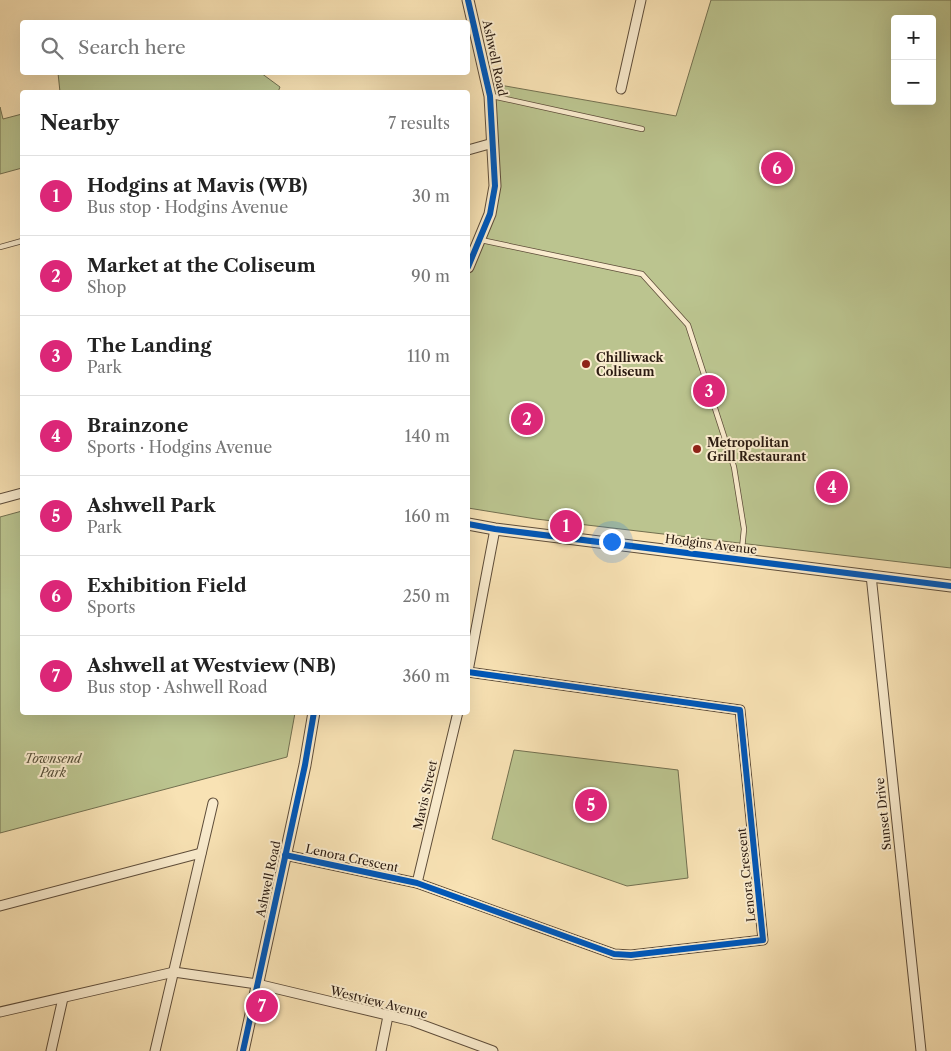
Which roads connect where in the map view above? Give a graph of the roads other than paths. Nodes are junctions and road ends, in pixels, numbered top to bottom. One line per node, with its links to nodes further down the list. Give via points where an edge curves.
1 (468, 0): 4 (street, Ashwell Road)
2 (641, 0): 3 (street)
3 (620, 89)
4 (490, 96): 5 (lane); 6 (street, Ashwell Road)
5 (642, 129)
6 (493, 143): 7 (street); 8 (street, Ashwell Road, via 494,200)
7 (470, 149)
8 (481, 240): 11 (street, Ashwell Road); 16 (lane, via 642,274 688,325 734,467 744,529)
9 (20, 242): 10 (lane)
10 (0, 247)
11 (470, 263)
12 (20, 494): 13 (street)
13 (0, 499)
14 (470, 524): 15 (street, Hodgins Avenue)
15 (495, 529): 16 (street, Hodgins Avenue); 19 (street)
16 (741, 559): 17 (street, Hodgins Avenue)
17 (871, 575): 18 (street, Hodgins Avenue); 38 (street, Sunset Drive)
18 (951, 586)
19 (470, 661)
20 (470, 672): 26 (street, Lenora Crescent, via 740,710 763,940 632,956 614,954)
21 (313, 715): 25 (street, Ashwell Road)
22 (457, 715): 26 (street, Mavis Street)
23 (213, 803): 24 (street)
24 (201, 853): 27 (street); 28 (street)
25 (285, 855): 26 (street, Lenora Crescent); 29 (street, Ashwell Road)
26 (418, 883)
27 (0, 906)
28 (174, 972): 29 (street); 30 (street); 34 (street)
29 (257, 984): 32 (street, Westview Avenue); 35 (street, Ashwell Road)
30 (64, 998): 31 (street); 33 (street)
31 (0, 1012)
32 (388, 1016): 36 (street); 37 (street, Westview Avenue, via 412,1021)
33 (51, 1051)
34 (155, 1051)
35 (243, 1051)
36 (381, 1051)
37 (494, 1051)
38 (922, 1051)

